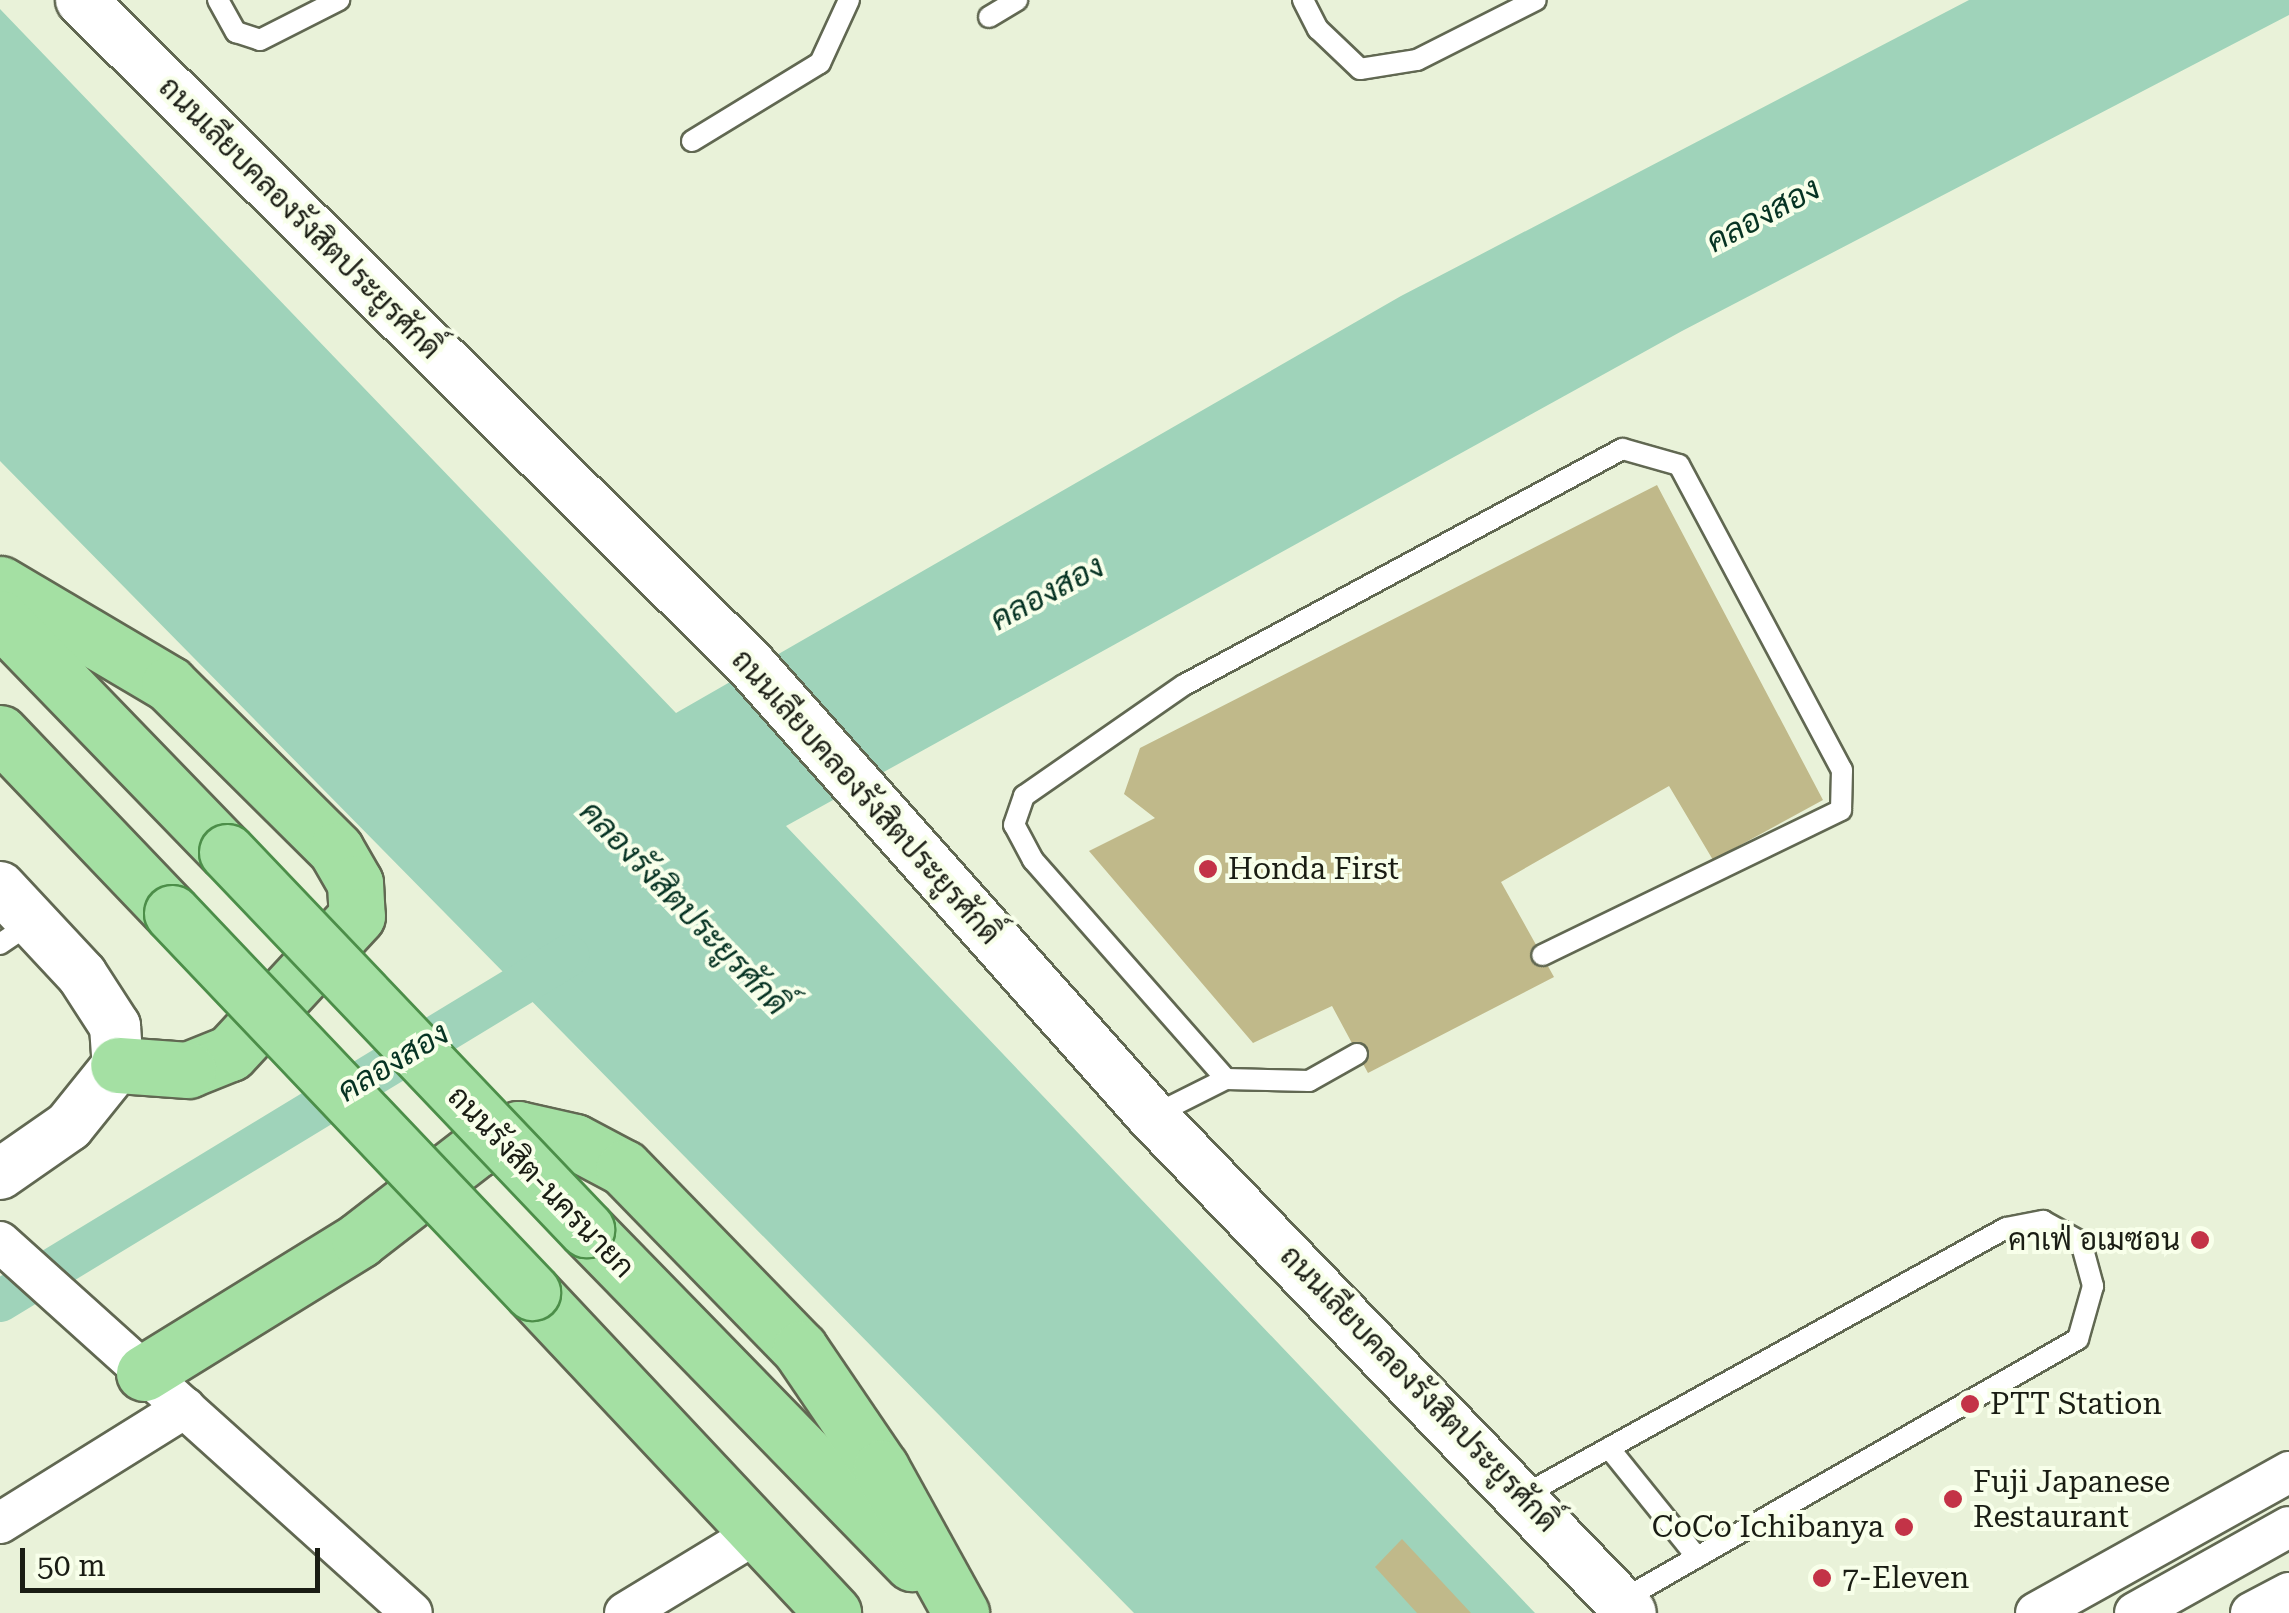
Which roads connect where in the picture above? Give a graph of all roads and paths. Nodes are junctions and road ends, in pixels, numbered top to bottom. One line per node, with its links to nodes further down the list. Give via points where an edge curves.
1 (81, 0): 18 (street, ถนนเลียบคลองรังสิตประยูรศักดิ์, via 750,664)
2 (218, 0): 3 (lane, via 236,32 260,40)
3 (338, 0)
4 (849, 0): 9 (lane, via 820,63)
5 (1017, 0): 8 (lane)
6 (1302, 0): 7 (lane, via 1360,69 1417,60)
7 (1536, 0)
8 (989, 18)
9 (692, 141)
10 (0, 584): 16 (main road, via 168,684 336,850 355,883 357,916 230,1053 188,1070)
11 (0, 618): 35 (main road, ถนนรังสิต-นครนายก, bridge)
12 (0, 733): 28 (main road, bridge)
13 (11, 918): 16 (street, via 115,1026)
14 (1542, 955): 17 (lane, via 1841,810 1842,770 1680,464 1623,449 1184,685 1024,796 1014,824 1033,860)
15 (1357, 1054): 17 (lane, via 1309,1081)
16 (118, 1066): 19 (street, via 69,1126)
17 (1226, 1080): 18 (lane)
18 (1152, 1116): 25 (street, ถนนเลียบคลองรังสิตประยูรศักดิ์)
19 (0, 1174)
20 (0, 1242): 21 (street)
21 (139, 1368): 22 (street); 35 (main road, via 358,1240 475,1150 518,1129 575,1142 624,1168 800,1349 882,1468)
22 (186, 1408): 26 (street); 32 (street)
23 (1609, 1448): 25 (lane); 29 (lane); 29 (lane, via 2006,1228 2043,1221 2080,1242 2093,1286 2078,1339)
24 (2289, 1472): 36 (street)
25 (1524, 1496): 31 (street, ถนนเลียบคลองรังสิตประยูรศักดิ์)
26 (0, 1524)
27 (2289, 1527): 37 (street)
28 (756, 1533): 33 (street); 34 (main road)
29 (1697, 1558): 31 (lane)
30 (2289, 1593): 38 (street)
31 (1626, 1607)
32 (412, 1613)
33 (625, 1613)
34 (834, 1613)
35 (961, 1613)
36 (2036, 1613)
37 (2134, 1613)
38 (2252, 1613)

